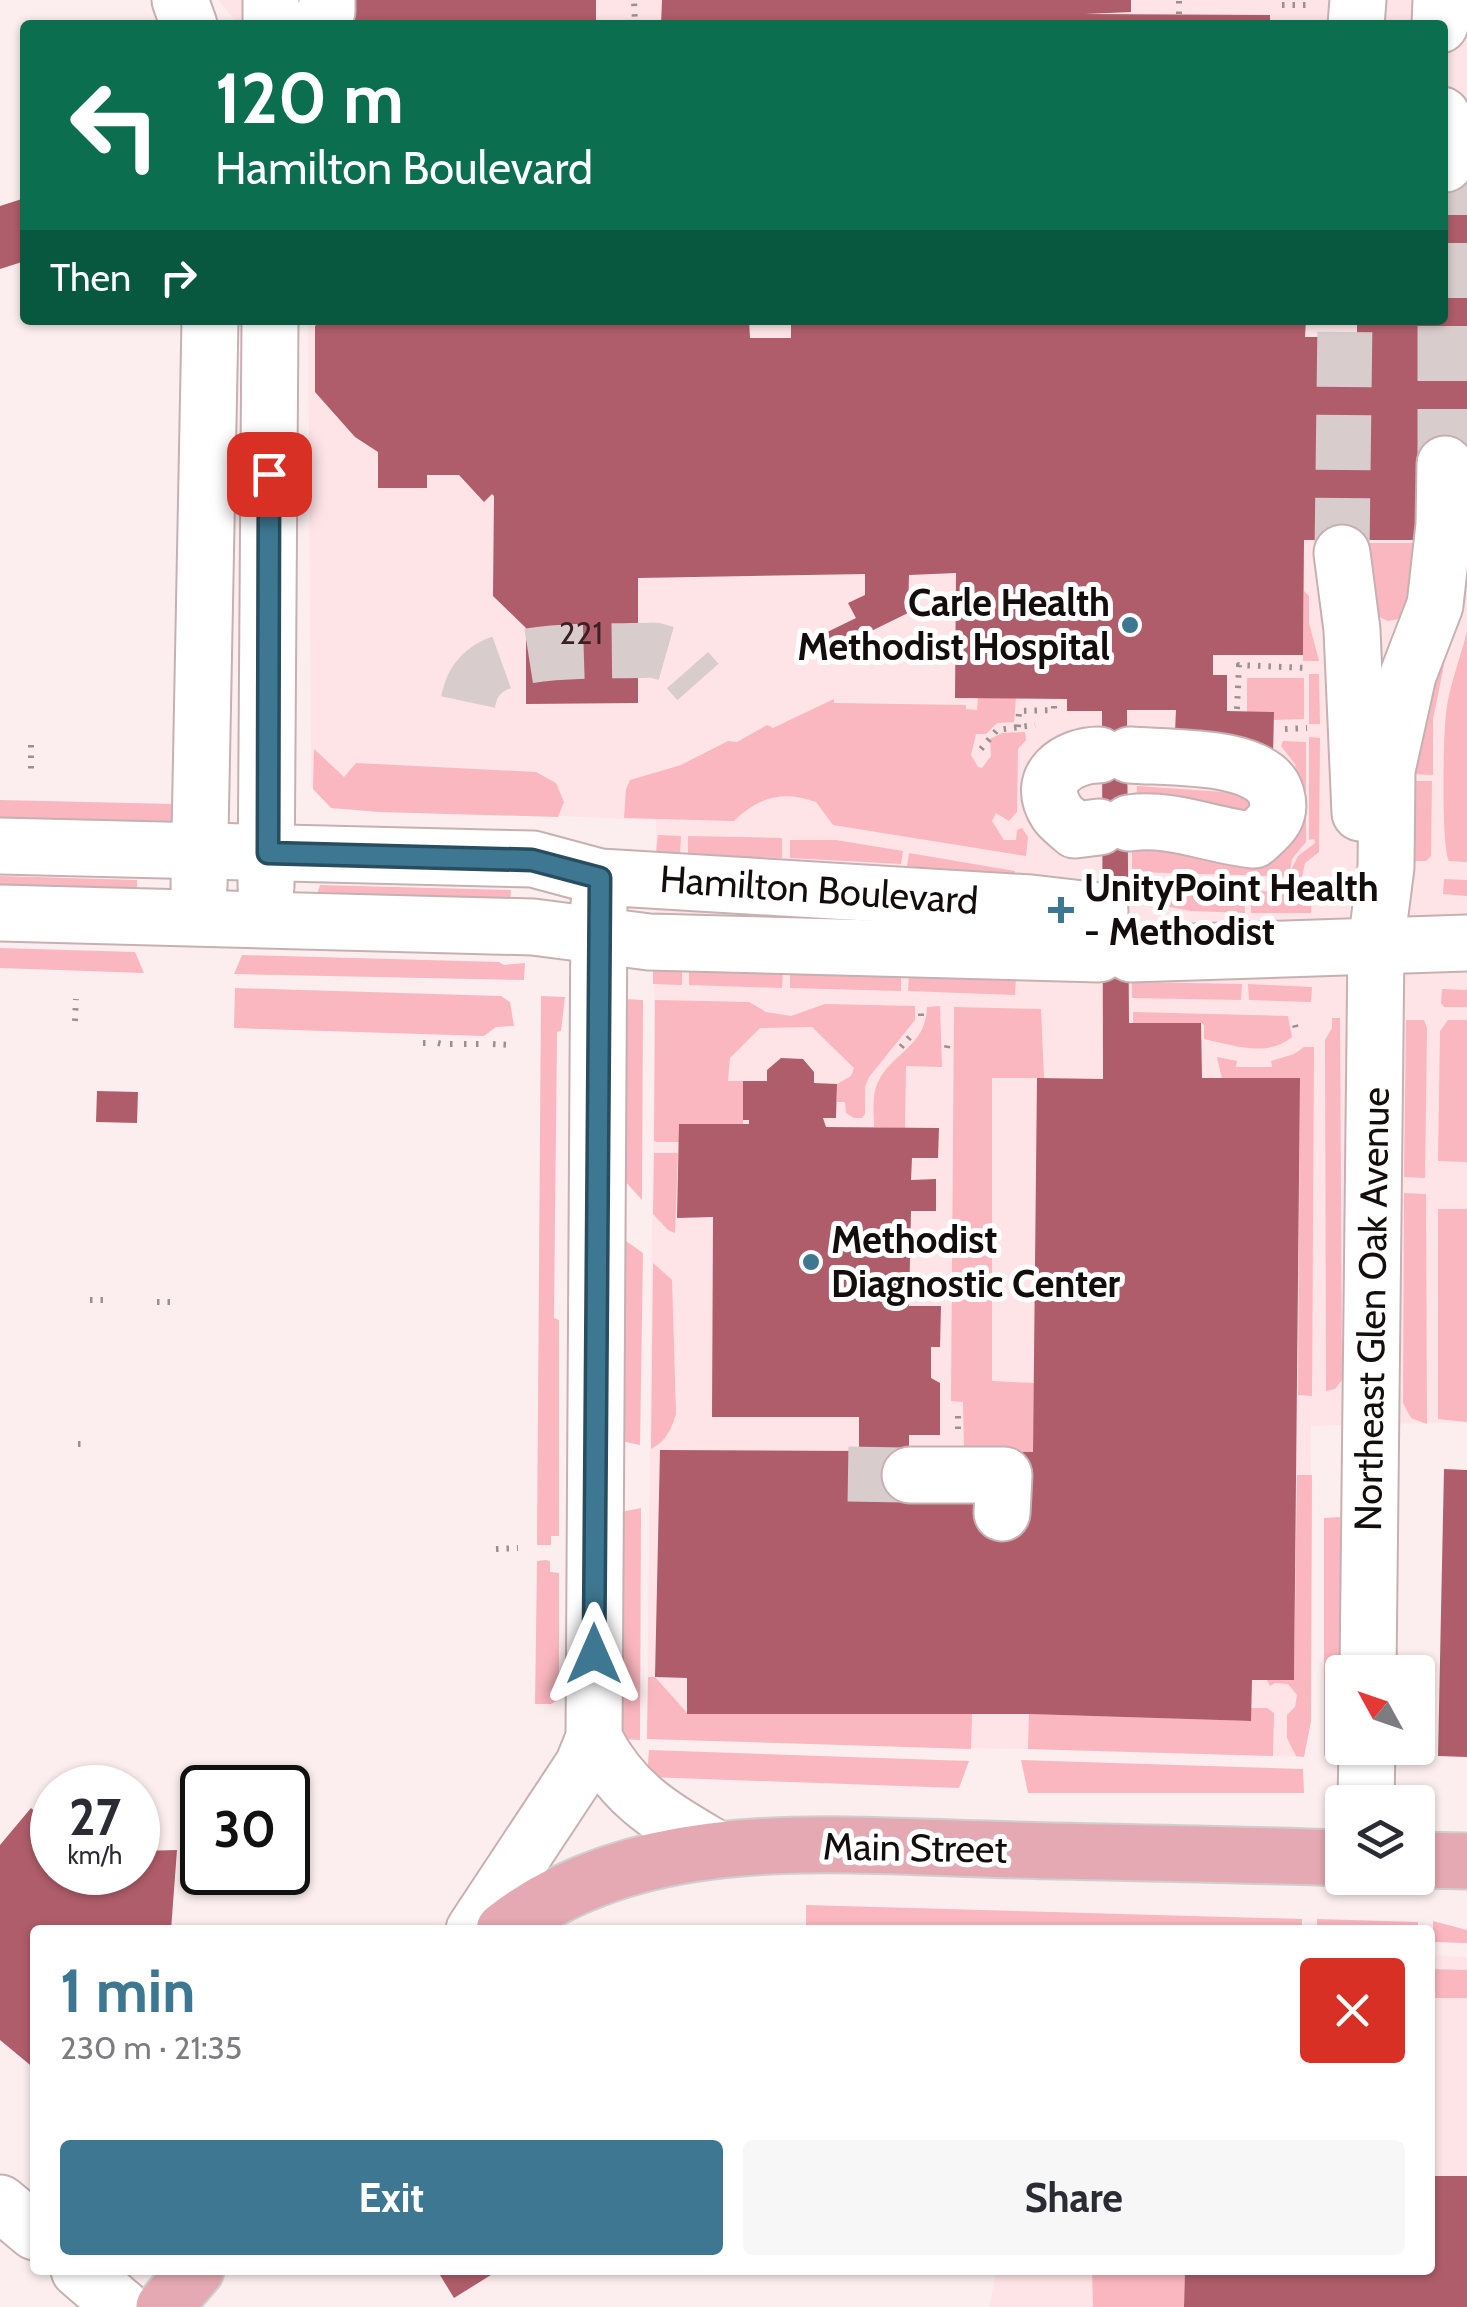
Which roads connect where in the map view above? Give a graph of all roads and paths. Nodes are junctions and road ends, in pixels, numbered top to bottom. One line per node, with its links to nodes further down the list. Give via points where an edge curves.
1 (1179, 0): 4 (path)
2 (1282, 5): 3 (path)
3 (1340, 10)
4 (1179, 14)
5 (210, 325): 19 (street)
6 (270, 325): 20 (street)
7 (1445, 464): 28 (street, Northeast Glen Oak Avenue, via 1435,605 1408,675 1387,770 1386,867)
8 (1342, 553): 28 (street, Northeast Glen Oak Avenue)
9 (1309, 668): 11 (path, via 1238,666)
10 (1054, 698): 15 (path, via 1054,710 1018,711 1020,726 997,730)
11 (1237, 709)
12 (1307, 728): 13 (path)
13 (1285, 729)
14 (31, 745): 17 (path)
15 (981, 749)
16 (1115, 755): 16 (street, via 1256,770 1275,789 1276,820 1254,840 1149,820 1075,830 1057,813 1050,793 1057,769 1078,755)
17 (31, 771)
18 (0, 846): 19 (street, Hamilton Boulevard)
19 (201, 851): 20 (street, Hamilton Boulevard); 23 (street)
20 (268, 853): 21 (street, Hamilton Boulevard, via 532,860); 24 (street)
21 (600, 878): 25 (street, Hamilton Boulevard, via 1031,903); 26 (street)
22 (0, 913): 23 (street, Hamilton Boulevard)
23 (198, 918): 24 (street, Hamilton Boulevard)
24 (265, 920): 26 (street, Hamilton Boulevard, via 533,927)
25 (1115, 934): 26 (street, Hamilton Boulevard); 28 (street, Hamilton Boulevard, via 1281,949)
26 (599, 938): 46 (street)
27 (1467, 943): 28 (street, Hamilton Boulevard)
28 (1376, 945): 45 (street, Northeast Glen Oak Avenue)
29 (76, 999): 30 (path)
30 (75, 1021)
31 (1295, 1024): 33 (path)
32 (914, 1032): 36 (path)
33 (1298, 1034)
34 (494, 1044): 35 (path)
35 (512, 1045)
36 (901, 1047)
37 (90, 1300): 38 (path)
38 (106, 1300)
39 (156, 1302): 40 (path)
40 (176, 1302)
41 (910, 1475): 42 (street, via 1004,1476)
42 (1002, 1512)
43 (496, 1548): 44 (path)
44 (518, 1548)
45 (1368, 1655)
46 (594, 1738): 47 (street, via 615,1776 644,1805); 51 (street)
47 (718, 1850): 48 (main road, Main Street); 52 (main road, Main Street, via 666,1857 598,1879)
48 (1325, 1858)
49 (1435, 1860): 50 (main road)
50 (1467, 1861)
51 (477, 1925)
52 (512, 1925)
53 (0, 2202): 54 (street)
54 (30, 2228)
55 (85, 2275): 57 (street)
56 (192, 2275): 58 (main road)
57 (122, 2307)
58 (164, 2307)

